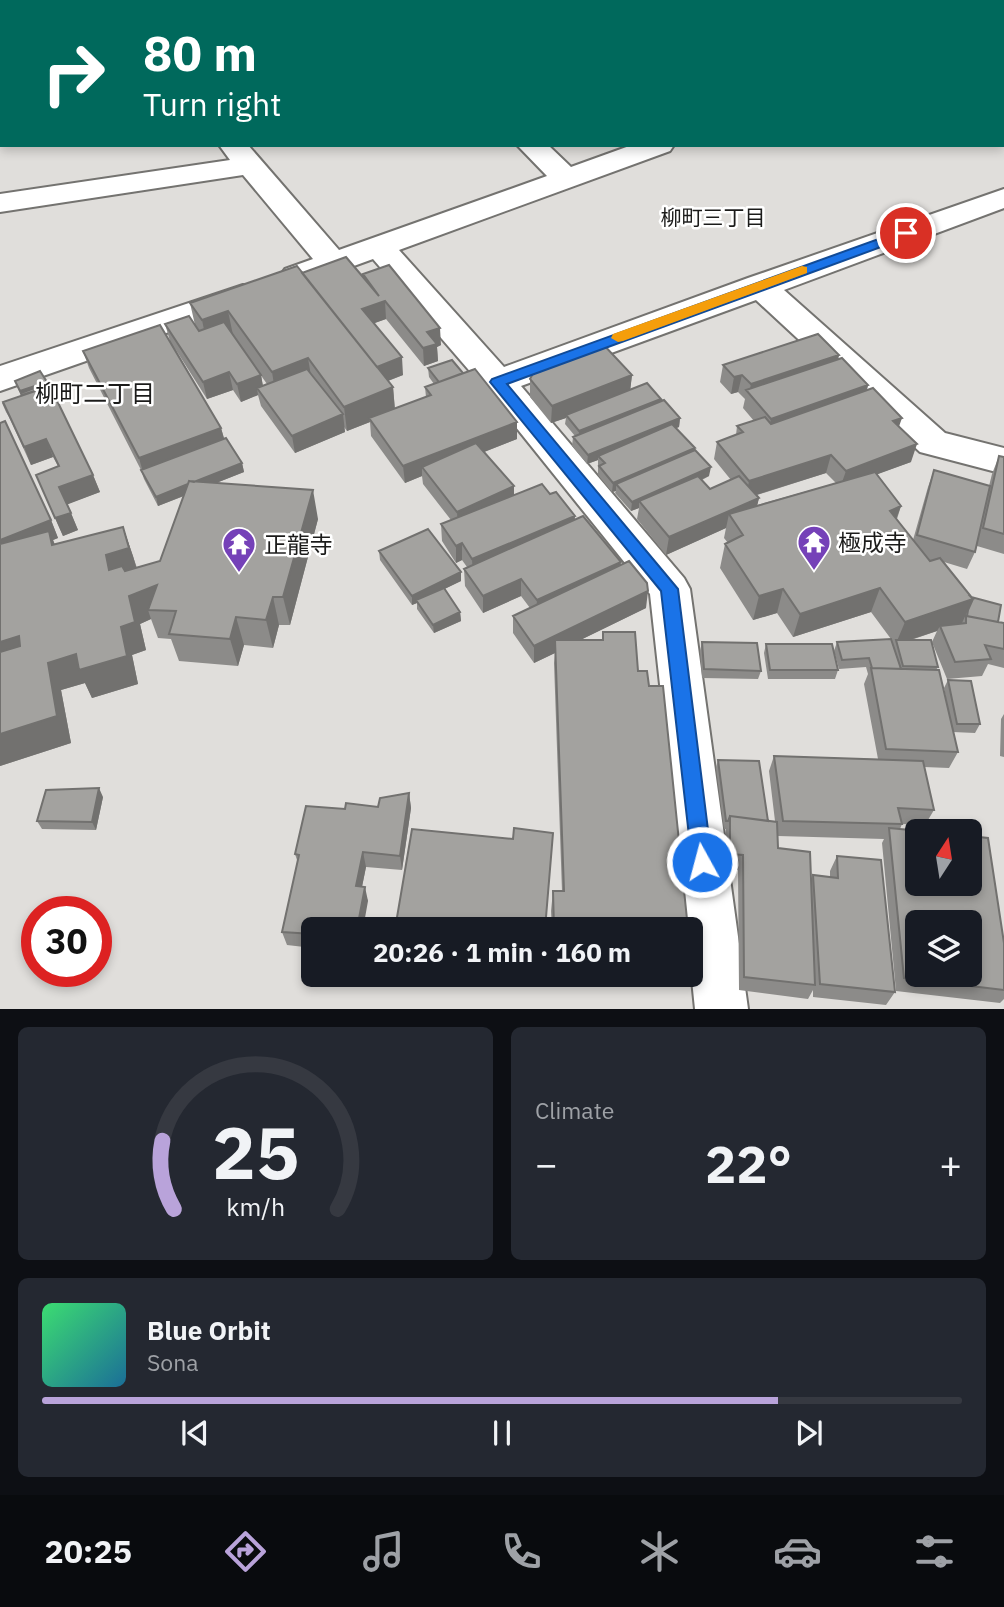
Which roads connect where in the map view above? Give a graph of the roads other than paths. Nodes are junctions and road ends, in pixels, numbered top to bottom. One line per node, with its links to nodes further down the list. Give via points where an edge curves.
1 (533, 147): 4 (street)
2 (655, 147): 4 (street)
3 (240, 156): 6 (street); 8 (street)
4 (567, 179): 7 (street)
5 (1004, 198): 9 (street)
6 (0, 203)
7 (380, 247): 8 (street); 11 (street)
8 (334, 263): 10 (street)
9 (759, 285): 11 (street); 12 (street, via 933,443)
10 (0, 379)
11 (498, 382): 13 (street, via 670,589)
12 (1004, 461)
13 (722, 1009)

